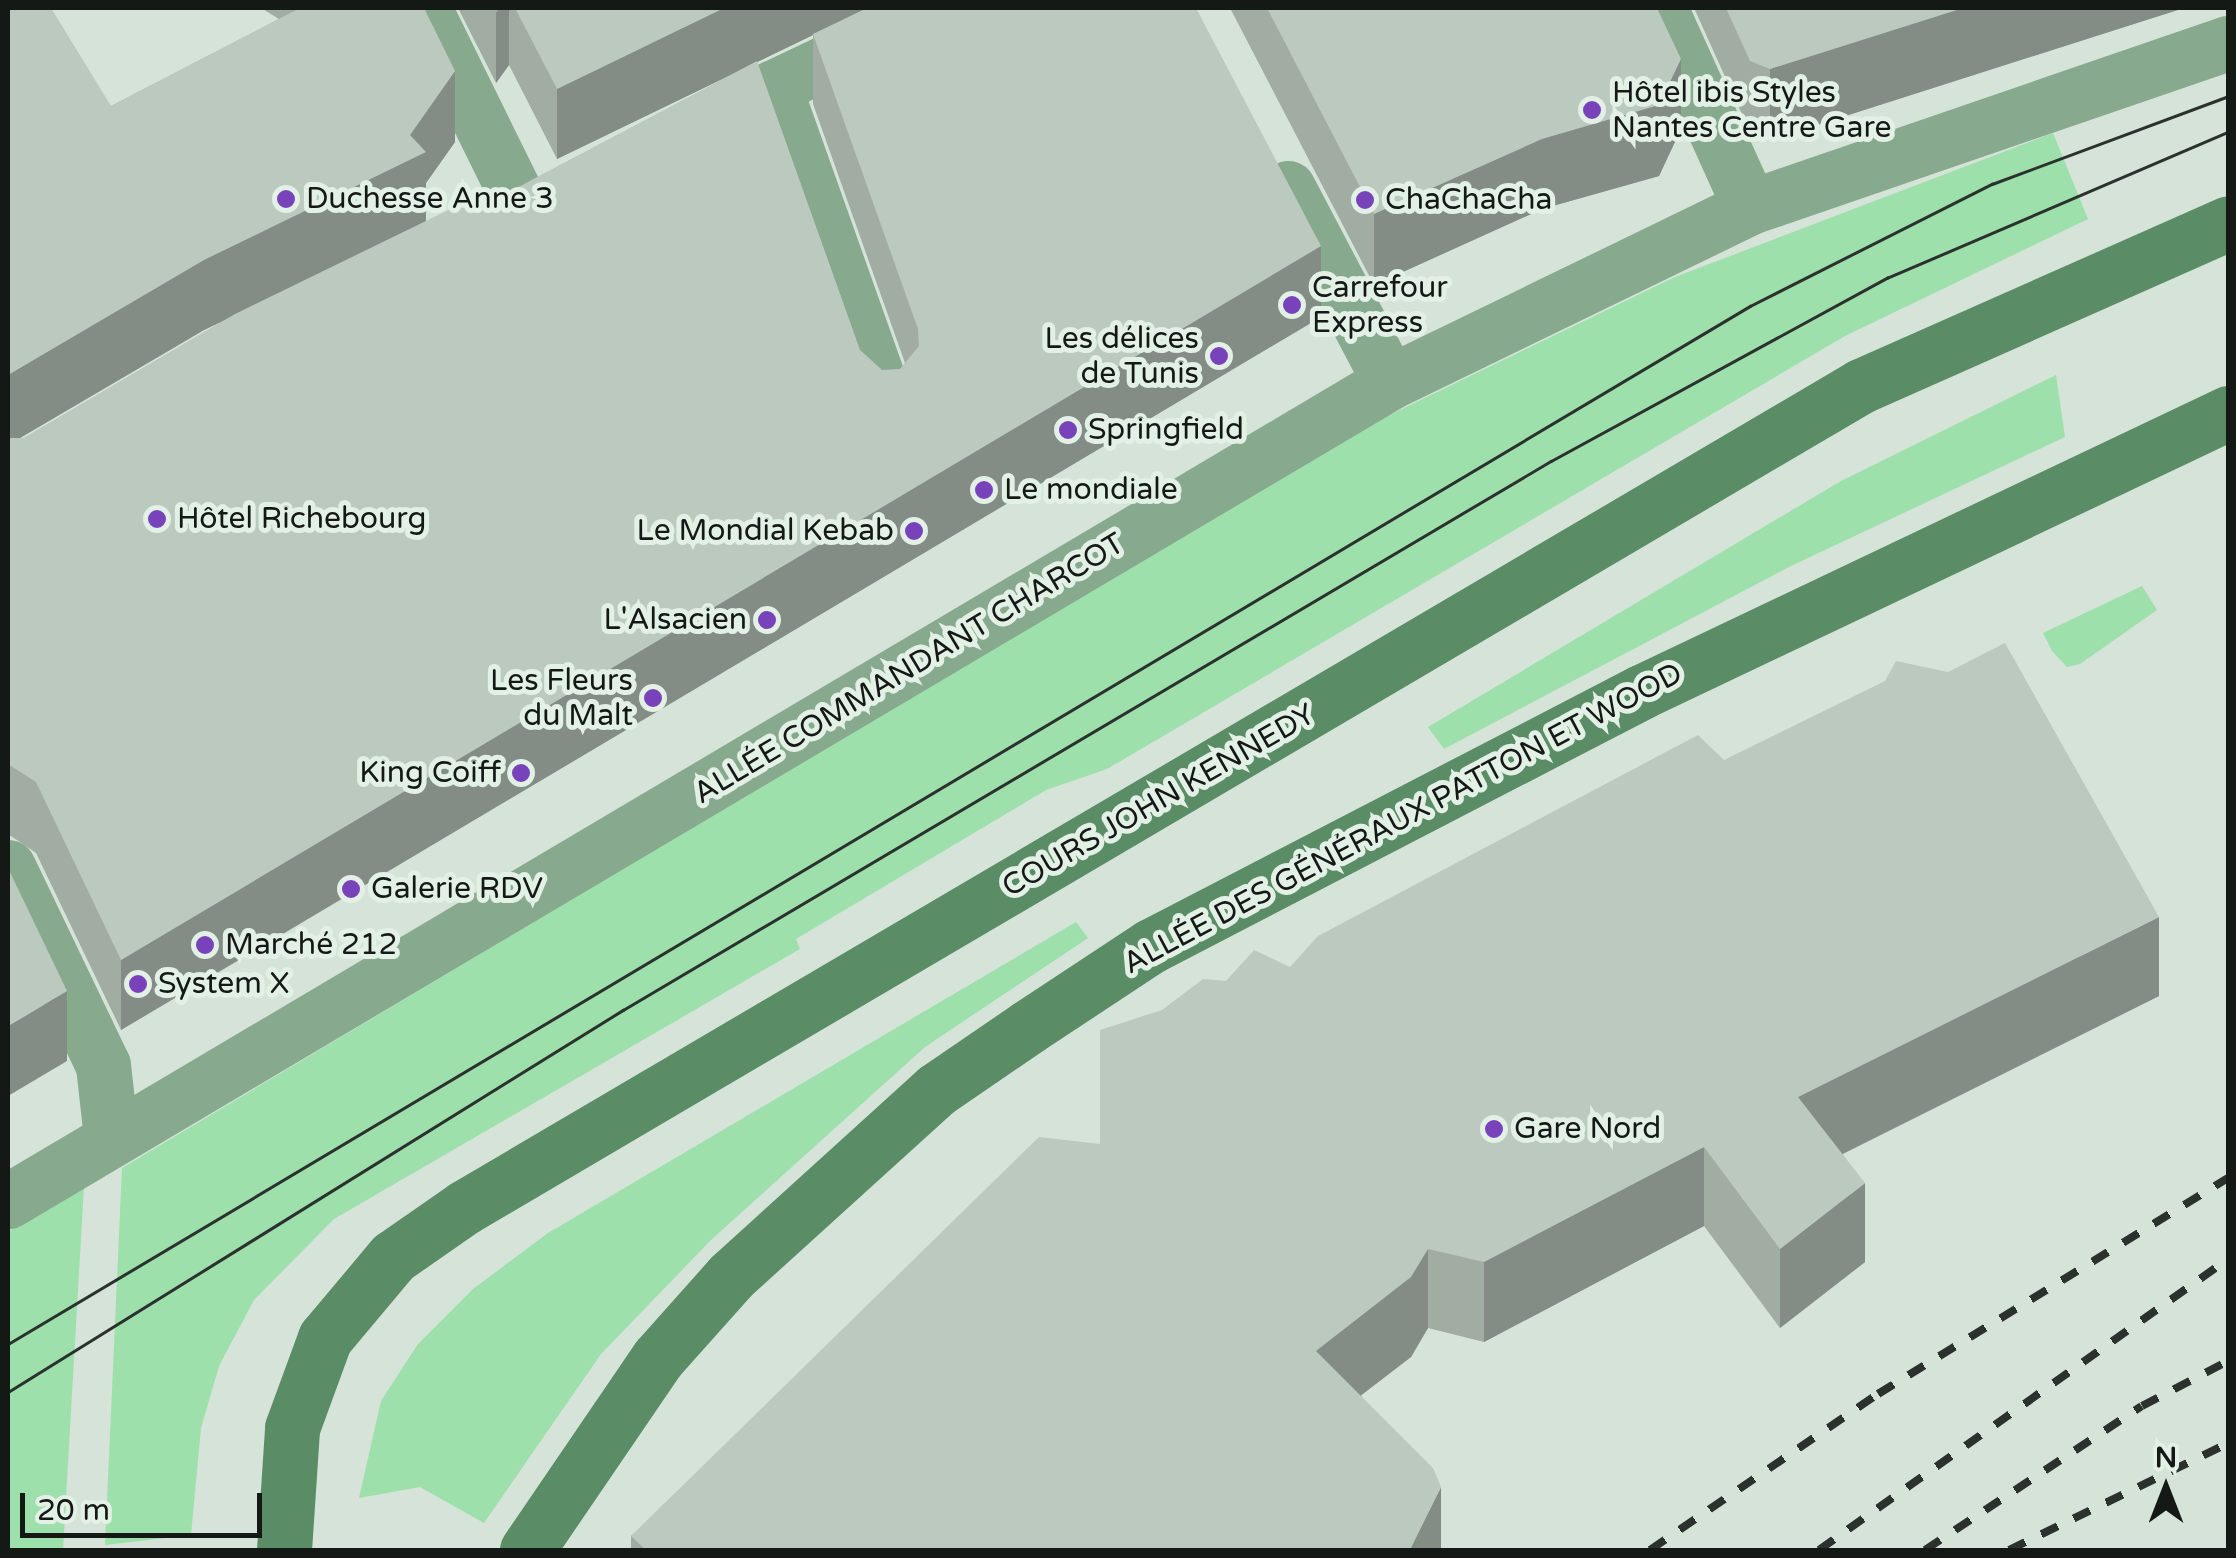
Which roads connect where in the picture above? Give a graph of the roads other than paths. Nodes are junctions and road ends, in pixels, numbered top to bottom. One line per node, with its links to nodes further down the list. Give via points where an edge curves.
1 (424, 8): 9 (street)
2 (940, 8): 5 (street)
3 (1660, 8): 10 (street)
4 (2228, 43): 10 (street, ALLÉE COMMANDANT CHARCOT)
5 (774, 87): 7 (street); 14 (street)
6 (1265, 144): 13 (street)
7 (648, 147)
8 (576, 181): 9 (street)
9 (522, 207): 12 (street)
10 (1750, 207): 13 (street, ALLÉE COMMANDANT CHARCOT)
11 (2228, 223): 19 (street, COURS JOHN KENNEDY, via 1861,386 465,1207 392,1257 325,1338 292,1428)
12 (468, 233)
13 (1390, 382): 17 (street, ALLÉE COMMANDANT CHARCOT)
14 (889, 410)
15 (2228, 413): 20 (street, ALLÉE DES GÉNÉRAUX PATTON ET WOOD, via 1642,692 1151,946 1028,1027 936,1090 731,1276 658,1358)
16 (8, 867): 17 (street, via 103,1065)
17 (111, 1137): 18 (street, ALLÉE COMMANDANT CHARCOT)
18 (8, 1202)
19 (284, 1550)
20 (527, 1550)

